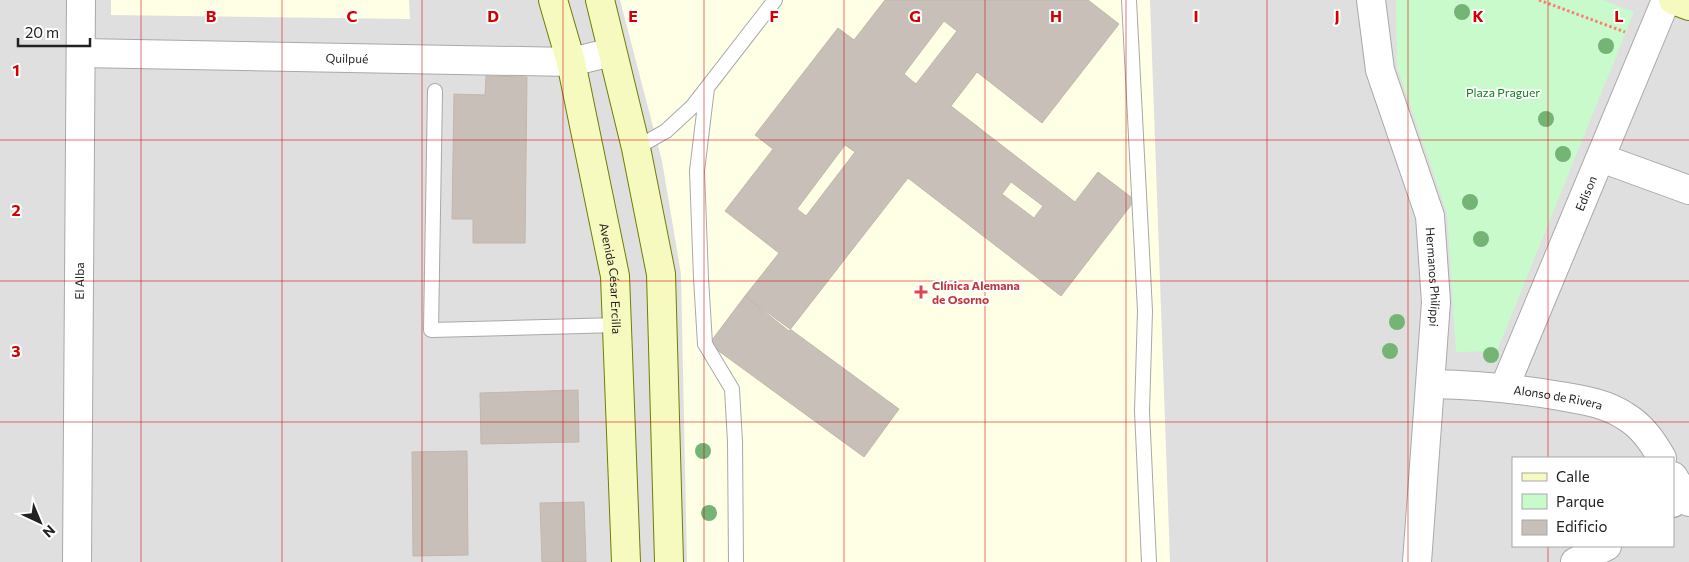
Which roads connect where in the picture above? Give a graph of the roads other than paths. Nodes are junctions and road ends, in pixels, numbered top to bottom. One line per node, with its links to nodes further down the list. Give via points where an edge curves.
1 (81, 0): 11 (street, El Alba)
2 (553, 0): 12 (main road, Avenida César Ercilla)
3 (600, 0): 10 (main road)
4 (775, 0): 13 (lane)
5 (1129, 0): 27 (lane, via 1145,311 1142,411)
6 (1371, 0): 19 (street, Hermanos Philippi, via 1380,70 1430,216 1436,302)
7 (1666, 0): 16 (street, Edison)
8 (1673, 0): 9 (main road)
9 (1689, 6)
10 (612, 52): 12 (street, Quilpué); 15 (main road)
11 (81, 53): 12 (street, Quilpué); 23 (street, El Alba)
12 (571, 62): 18 (main road, Avenida César Ercilla, via 614,276)
13 (707, 88): 15 (lane, via 666,131); 26 (lane, via 696,171 701,287 705,344 732,389 736,442)
14 (435, 91): 18 (lane, via 430,330)
15 (636, 148): 25 (main road, via 661,274)
16 (1601, 158): 17 (street); 20 (street, Edison)
17 (1689, 190)
18 (618, 325): 24 (main road, Avenida César Ercilla)
19 (1431, 384): 20 (street, Alonso de Rivera); 28 (street, Hermanos Philippi)
20 (1505, 386): 21 (street, Alonso de Rivera, via 1595,402 1610,408 1625,415 1645,432)
21 (1661, 457)
22 (1605, 547): 29 (street)
23 (77, 562)
24 (626, 562)
25 (669, 562)
26 (736, 562)
27 (1149, 562)
28 (1417, 562)
29 (1575, 562)

